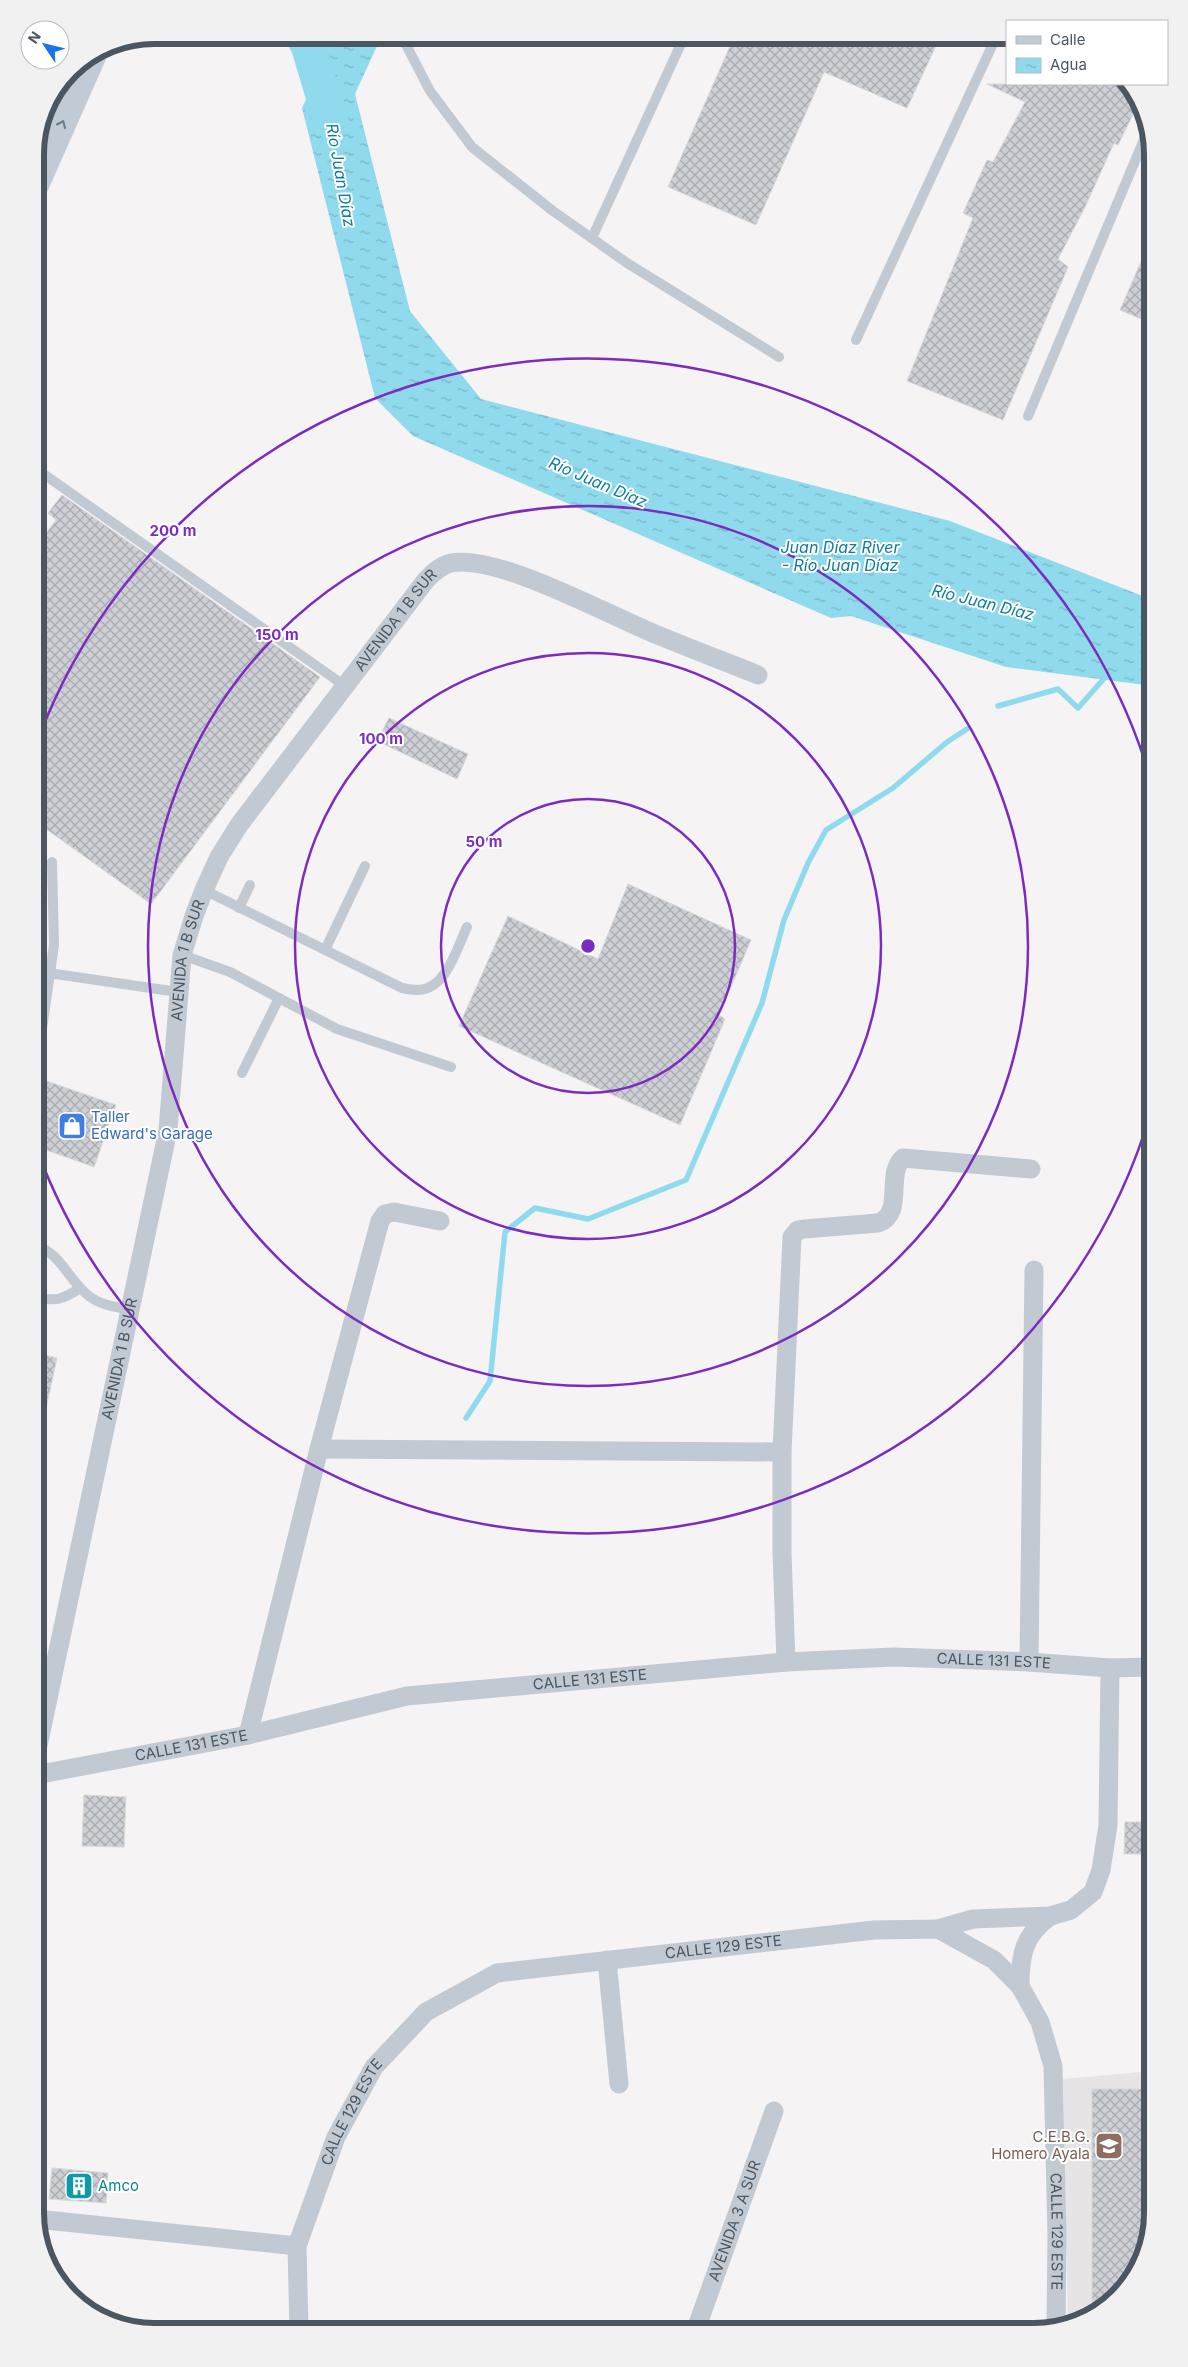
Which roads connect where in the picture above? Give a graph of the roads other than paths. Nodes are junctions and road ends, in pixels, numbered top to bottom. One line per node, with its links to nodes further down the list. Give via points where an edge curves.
1 (406, 44): 7 (lane, via 430,91 472,147)
2 (681, 44): 7 (lane)
3 (993, 44): 8 (lane)
4 (88, 65): 6 (main road, one-way to 4)
5 (1143, 142): 10 (lane)
6 (44, 165)
7 (592, 238): 9 (lane)
8 (856, 340)
9 (779, 357)
10 (1028, 416)
11 (44, 474): 13 (lane)
12 (758, 675): 13 (street, AVENIDA 1 B SUR, via 520,575 490,566 450,563 426,580)
13 (345, 686): 17 (street, AVENIDA 1 B SUR, via 239,825)
14 (52, 862): 23 (lane, via 54,945)
15 (365, 866): 20 (lane)
16 (250, 885): 18 (lane)
17 (204, 890): 18 (lane); 21 (street, AVENIDA 1 B SUR)
18 (239, 908): 20 (lane)
19 (467, 927): 20 (lane, via 446,971 437,982 418,990 402,988)
20 (324, 950)
21 (182, 955): 24 (street, AVENIDA 1 B SUR); 25 (lane, via 230,972)
22 (44, 971): 23 (lane)
23 (51, 972): 24 (lane); 26 (lane)
24 (178, 992): 35 (street, AVENIDA 1 B SUR, via 168,1130)
25 (279, 998): 27 (lane, via 337,1029); 28 (lane)
26 (44, 1018)
27 (451, 1068)
28 (242, 1073)
29 (1031, 1169): 37 (street, via 903,1158 896,1166 892,1208 886,1218 878,1223 804,1228 794,1233 791,1242)
30 (440, 1221): 36 (street, via 394,1212 382,1218)
31 (44, 1248): 33 (lane, via 55,1255)
32 (1034, 1270): 39 (street)
33 (80, 1288): 34 (lane, via 60,1300); 35 (lane, via 103,1304)
34 (44, 1300)
35 (130, 1310): 42 (street, AVENIDA 1 B SUR)
36 (319, 1449): 37 (street); 43 (street)
37 (782, 1452): 38 (street)
38 (786, 1662): 39 (street, CALLE 131 ESTE, via 894,1657); 43 (street, CALLE 131 ESTE, via 407,1696)
39 (1029, 1662): 41 (street, CALLE 131 ESTE)
40 (1144, 1667): 41 (street, CALLE 131 ESTE)
41 (1110, 1668): 45 (street, via 1108,1825 1101,1870 1093,1892 1071,1910)
42 (44, 1717)
43 (248, 1735): 44 (street, CALLE 131 ESTE)
44 (44, 1773)
45 (1050, 1916): 46 (street, via 973,1919); 48 (street, via 1035,1927 1027,1940 1020,1968)
46 (938, 1929): 47 (street, CALLE 129 ESTE, via 874,1930); 48 (street, CALLE 129 ESTE, via 994,1960)
47 (607, 1960): 49 (street); 52 (street, CALLE 129 ESTE, via 497,1973 426,2012 374,2068 336,2137)
48 (1020, 1986): 53 (street, CALLE 129 ESTE, via 1040,2022 1054,2066)
49 (619, 2084)
50 (774, 2111): 55 (street, AVENIDA 3 A SUR)
51 (44, 2220): 52 (street)
52 (297, 2246): 54 (street, CALLE 129 ESTE)
53 (1056, 2321)
54 (300, 2323)
55 (698, 2323)

